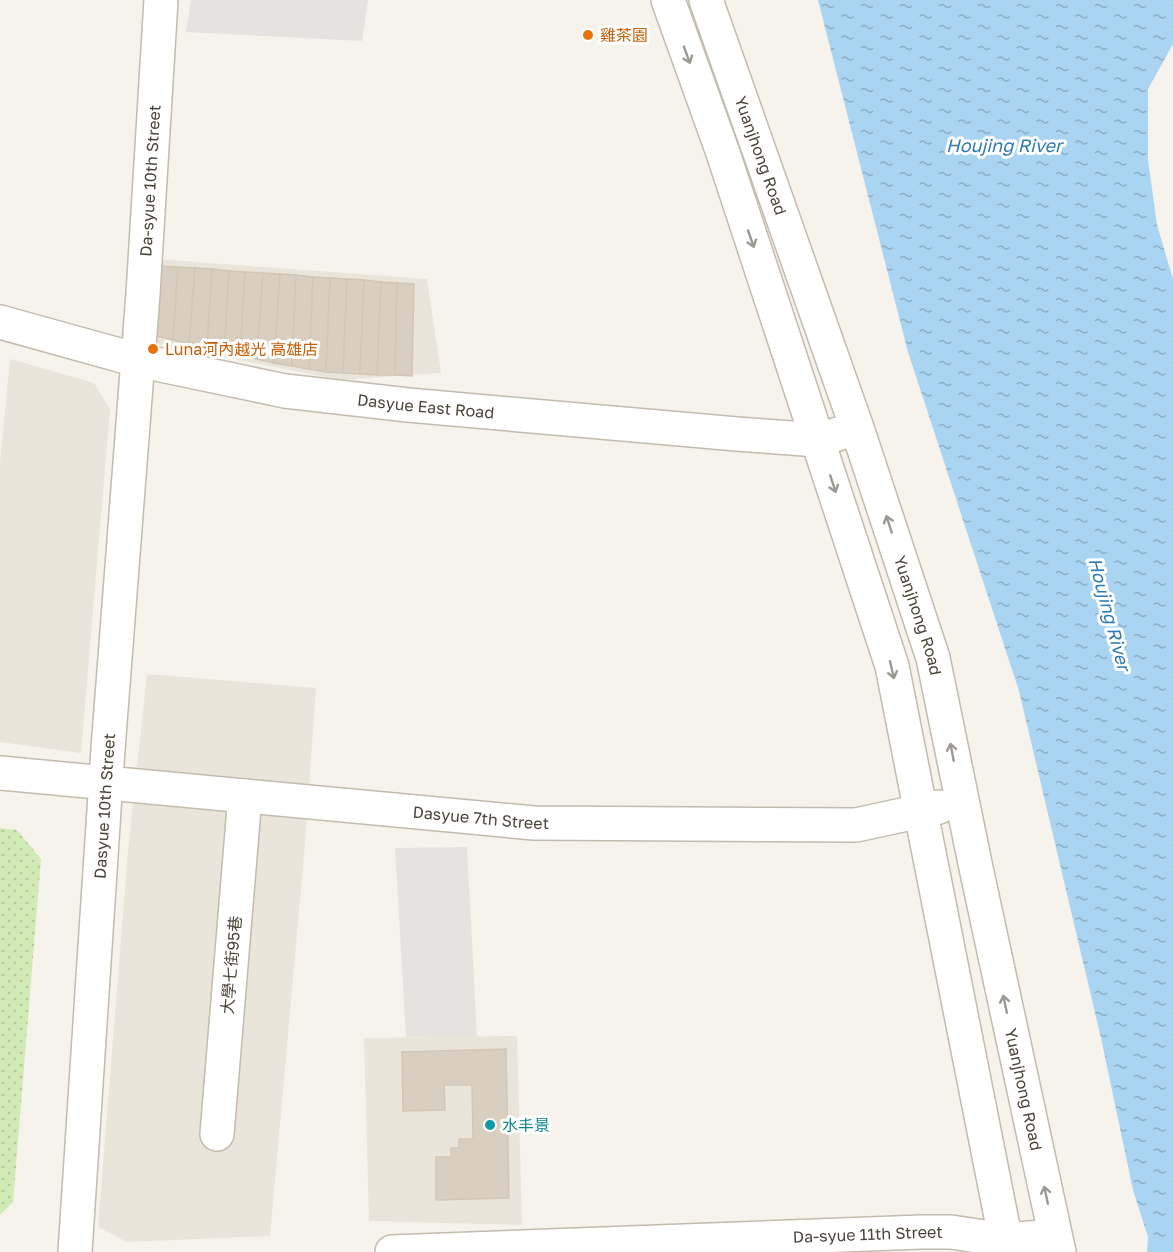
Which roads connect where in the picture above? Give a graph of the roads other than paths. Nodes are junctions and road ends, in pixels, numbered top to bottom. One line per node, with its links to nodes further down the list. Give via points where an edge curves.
1 (161, 0): 5 (street, Da-syue 10th Street)
2 (668, 0): 7 (street, one-way to 7)
3 (706, 0): 6 (street, Yuanjhong Road)
4 (0, 322): 5 (street, Dasyue East Road)
5 (137, 360): 7 (street, Dasyue East Road, via 296,393); 9 (street, Dasyue 10th Street)
6 (857, 428): 7 (street, Dasyue East Road); 11 (street, Yuanjhong Road, one-way to 6, via 933,658)
7 (818, 440): 12 (street, one-way to 12, via 892,666)
8 (0, 773): 9 (street, Dasyue 7th Street)
9 (106, 784): 10 (street, Dasyue 7th Street); 16 (street, Dasyue 10th Street)
10 (244, 796): 12 (street, Dasyue 7th Street, via 534,823 856,825); 13 (street, 大學七街95巷)
11 (962, 802): 12 (street, Dasyue 7th Street); 14 (street, Yuanjhong Road, one-way to 11)
12 (919, 811): 15 (street)
13 (217, 1134)
14 (1057, 1244): 15 (street, Da-syue 11th Street)
15 (1006, 1246): 17 (street, Da-syue 11th Street, via 951,1232 921,1232)
16 (75, 1252)
17 (392, 1252)

